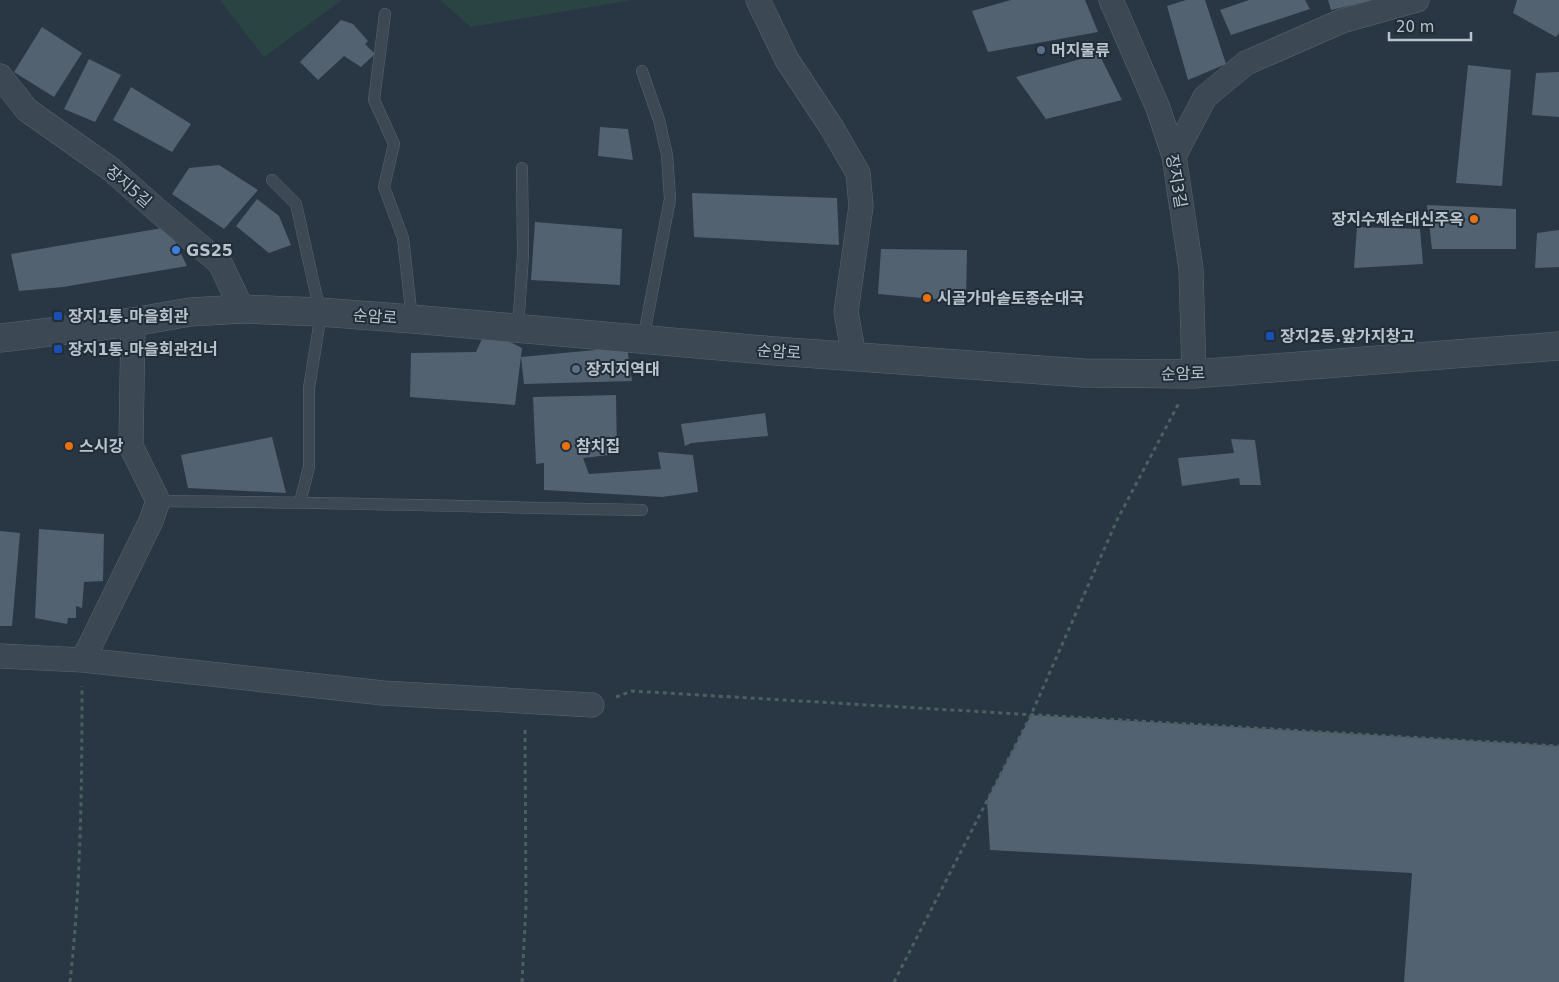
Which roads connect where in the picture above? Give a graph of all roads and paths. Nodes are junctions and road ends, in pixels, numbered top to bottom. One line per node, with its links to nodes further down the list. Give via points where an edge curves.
1 (758, 0): 20 (street, via 787,60 858,174 861,206 846,312)
2 (1111, 0): 9 (street, 장지3길, via 1158,108)
3 (1417, 0): 9 (street, via 1342,21 1246,63 1205,97)
4 (385, 14): 14 (lane, via 374,100 394,144 384,187 403,238)
5 (642, 71): 18 (lane, via 667,155 670,199)
6 (0, 76): 8 (street, 장지5길)
7 (0, 108): 8 (street)
8 (27, 110): 12 (street, 장지5길, via 112,170 220,263)
9 (1174, 156): 21 (street, 장지3길, via 1191,269)
10 (522, 168): 16 (lane, via 523,255)
11 (272, 180): 13 (lane, via 296,204)
12 (242, 309): 13 (street, 순암로); 15 (street, 순암로, via 190,312)
13 (320, 312): 14 (street, 순암로); 23 (lane, via 309,388 309,467)
14 (412, 319): 16 (street, 순암로)
15 (133, 322): 17 (street, 순암로); 22 (street, via 131,446)
16 (518, 328): 18 (street, 순암로)
17 (0, 338)
18 (643, 340): 20 (street, 순암로)
19 (1559, 346): 21 (street, 순암로)
20 (854, 356): 21 (street, 순암로, via 1083,373)
21 (1194, 374): 29 (path, via 1117,520)
22 (158, 501): 23 (lane); 26 (street)
23 (300, 502): 24 (lane)
24 (642, 510)
25 (0, 656): 26 (street)
26 (82, 660): 27 (street, via 383,694); 31 (path, via 82,797)
27 (525, 702): 28 (street); 32 (path, via 526,906)
28 (592, 705): 29 (path, via 632,691)
29 (1031, 715): 30 (path); 33 (path)
30 (1559, 746)
31 (70, 982)
32 (522, 982)
33 (894, 982)

